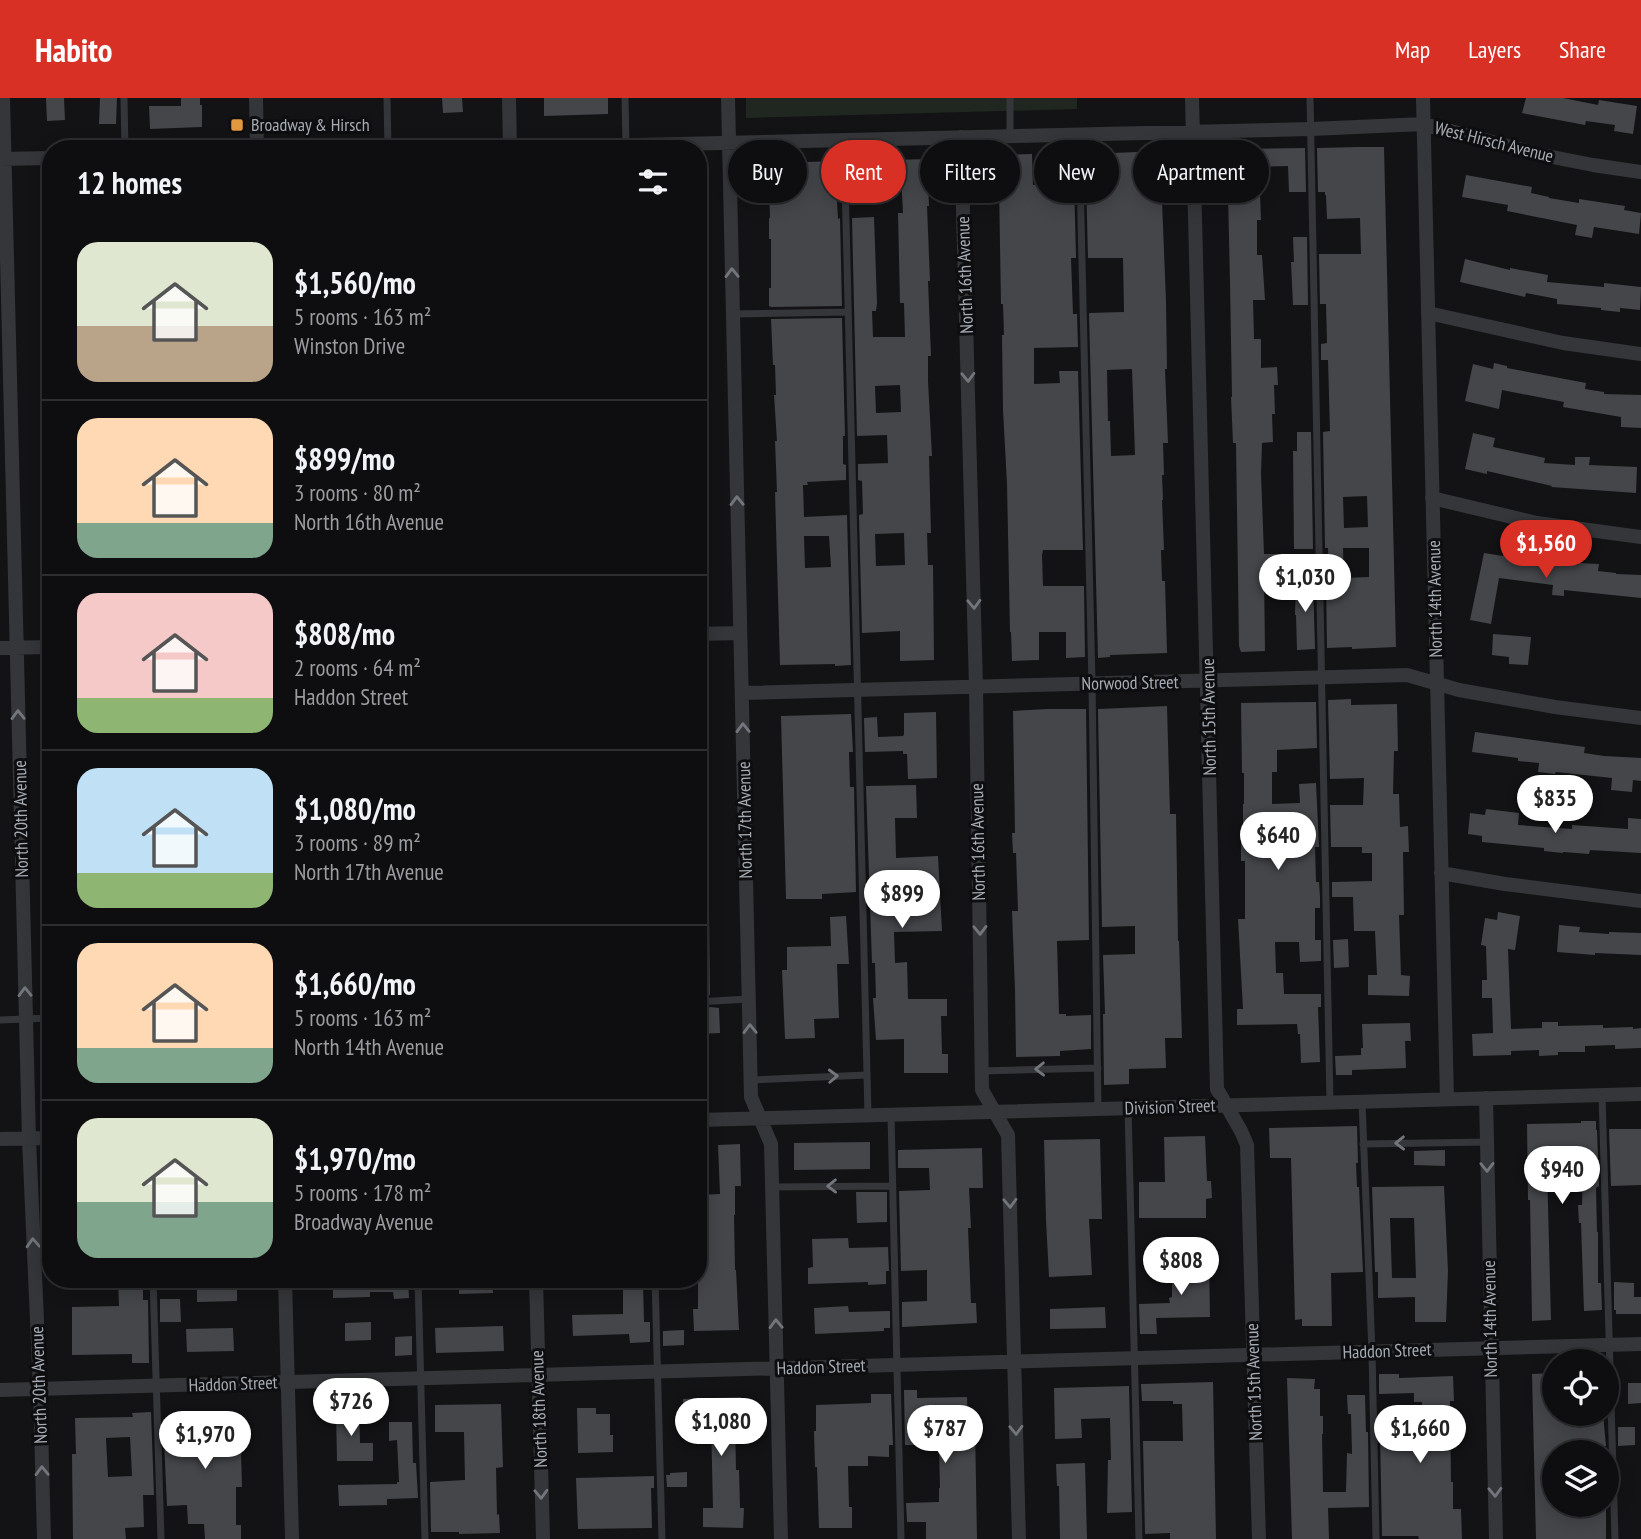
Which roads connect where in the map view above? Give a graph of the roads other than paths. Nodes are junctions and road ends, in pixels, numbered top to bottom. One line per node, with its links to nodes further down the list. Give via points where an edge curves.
1 (3, 98): 28 (street, North 20th Avenue)
2 (124, 98): 18 (lane)
3 (256, 98): 19 (street)
4 (387, 98): 20 (lane)
5 (509, 98): 21 (street)
6 (625, 98): 22 (lane)
7 (728, 98): 23 (street, North 17th Avenue)
8 (1010, 98): 16 (lane)
9 (1192, 98): 14 (street, North 15th Avenue)
10 (1310, 98): 13 (lane)
11 (1423, 98): 12 (street, North 14th Avenue)
12 (1424, 124): 13 (street, West Hirsch Avenue); 29 (street, West Hirsch Avenue, via 1537,154); 33 (street, North 14th Avenue)
13 (1311, 129): 14 (street, West Hirsch Avenue); 44 (lane)
14 (1193, 132): 15 (street, West Hirsch Avenue); 45 (street, North 15th Avenue)
15 (1079, 134): 16 (street, West Hirsch Avenue); 47 (lane)
16 (1010, 136): 17 (street, West Hirsch Avenue)
17 (961, 137): 24 (street, West Hirsch Avenue); 48 (street, North 16th Avenue, one-way to 48)
18 (125, 140)
19 (257, 140)
20 (388, 140)
21 (510, 140)
22 (626, 140)
23 (729, 140)
24 (844, 140)
25 (728, 142): 26 (street, West Hirsch Avenue)
26 (707, 143)
27 (42, 158): 28 (street)
28 (2, 159): 36 (street, North 20th Avenue)
29 (1641, 172)
30 (730, 203): 34 (street, North 17th Avenue, one-way to 30)
31 (845, 203): 32 (lane)
32 (848, 312): 34 (lane); 49 (lane)
33 (1428, 313): 35 (street); 37 (street, North 14th Avenue)
34 (733, 314): 39 (street, North 17th Avenue, one-way to 34)
35 (1641, 354)
36 (6, 461): 43 (street, North 20th Avenue)
37 (1432, 498): 38 (street, via 1537,523); 46 (street, North 14th Avenue)
38 (1641, 537)
39 (740, 633): 40 (street); 50 (street, North 17th Avenue)
40 (707, 634)
41 (42, 647): 43 (street)
42 (0, 648): 43 (street)
43 (17, 648): 57 (street, North 20th Avenue, one-way to 43)
44 (1322, 677): 45 (street, Norwood Street); 46 (street, Norwood Street, via 1406,675); 67 (lane)
45 (1208, 681): 47 (street, Norwood Street); 69 (street, North 15th Avenue, via 1217,1089)
46 (1437, 683): 51 (street, Norwood Street, via 1555,707); 52 (street, North 14th Avenue)
47 (1091, 684): 48 (street, Norwood Street); 59 (lane)
48 (976, 687): 49 (street, Norwood Street); 60 (street, North 16th Avenue, one-way to 60)
49 (857, 690): 50 (street, Norwood Street); 61 (lane)
50 (742, 693): 54 (street, North 17th Avenue, one-way to 50)
51 (1641, 718)
52 (1441, 873): 53 (street); 66 (street, North 14th Avenue)
53 (1641, 901)
54 (749, 999): 55 (lane); 62 (street, North 17th Avenue, one-way to 54)
55 (707, 1001)
56 (42, 1018): 57 (lane)
57 (26, 1019): 58 (lane); 79 (street, North 20th Avenue)
58 (0, 1020)
59 (1098, 1068): 60 (lane, one-way to 60); 71 (lane)
60 (982, 1071): 72 (street, North 16th Avenue, via 982,1090)
61 (867, 1075): 62 (lane, one-way to 61); 73 (lane)
62 (751, 1080): 75 (street, North 17th Avenue, via 751,1097)
63 (1641, 1094): 64 (street, Division Street)
64 (1602, 1095): 65 (street, Division Street); 90 (lane)
65 (1486, 1098): 66 (street, Division Street); 80 (street, North 14th Avenue)
66 (1447, 1099): 68 (street, Division Street)
67 (1330, 1102): 68 (street, Division Street); 69 (street, Division Street)
68 (1362, 1102): 81 (lane)
69 (1226, 1105): 70 (street, Division Street); 93 (street, North 15th Avenue, via 1247,1145)
70 (1128, 1108): 71 (street, Division Street); 94 (lane)
71 (1098, 1109): 72 (street, Division Street)
72 (995, 1112): 74 (street, Division Street); 95 (street, North 16th Avenue, one-way to 95, via 1008,1135)
73 (868, 1115): 74 (street, Division Street); 75 (street, Division Street)
74 (891, 1115): 82 (lane)
75 (760, 1119): 76 (street, Division Street); 83 (street, North 17th Avenue, via 771,1144)
76 (707, 1120)
77 (42, 1138): 79 (street)
78 (0, 1139): 79 (street)
79 (29, 1139): 103 (street, North 20th Avenue, one-way to 79)
80 (1487, 1142): 81 (lane, one-way to 81); 91 (street, North 14th Avenue, one-way to 91)
81 (1363, 1144): 92 (lane)
82 (892, 1186): 83 (lane, one-way to 83); 96 (lane)
83 (772, 1187): 97 (street, North 17th Avenue, one-way to 83)
84 (153, 1288): 102 (lane)
85 (285, 1288): 101 (street)
86 (418, 1288): 100 (lane)
87 (536, 1288): 99 (street, North 18th Avenue)
88 (655, 1288): 98 (lane)
89 (1641, 1344): 90 (street, Haddon Street)
90 (1609, 1345): 91 (street, Haddon Street); 118 (lane)
91 (1491, 1349): 92 (street, Haddon Street); 117 (street, North 14th Avenue, one-way to 117)
92 (1372, 1352): 93 (street, Haddon Street); 116 (lane)
93 (1253, 1355): 94 (street, Haddon Street); 115 (street, North 15th Avenue)
94 (1135, 1359): 95 (street, Haddon Street); 114 (lane)
95 (1014, 1362): 96 (street, Haddon Street); 113 (street, North 16th Avenue, one-way to 113)
96 (897, 1365): 97 (street, Haddon Street); 112 (lane)
97 (778, 1368): 98 (street, Haddon Street); 111 (street, North 17th Avenue)
98 (657, 1372): 99 (street, Haddon Street); 110 (lane)
99 (538, 1375): 100 (street, Haddon Street); 109 (street, North 18th Avenue, one-way to 109)
100 (421, 1378): 101 (street, Haddon Street); 108 (lane)
101 (288, 1382): 102 (street, Haddon Street); 107 (street)
102 (157, 1386): 103 (street, Haddon Street); 106 (lane)
103 (40, 1389): 104 (street, Haddon Street); 105 (street, North 20th Avenue, one-way to 103)
104 (0, 1390)
105 (44, 1539)
106 (162, 1539)
107 (292, 1539)
108 (425, 1539)
109 (543, 1539)
110 (662, 1539)
111 (781, 1539)
112 (901, 1539)
113 (1019, 1539)
114 (1139, 1539)
115 (1259, 1539)
116 (1376, 1539)
117 (1496, 1539)
118 (1615, 1539)

